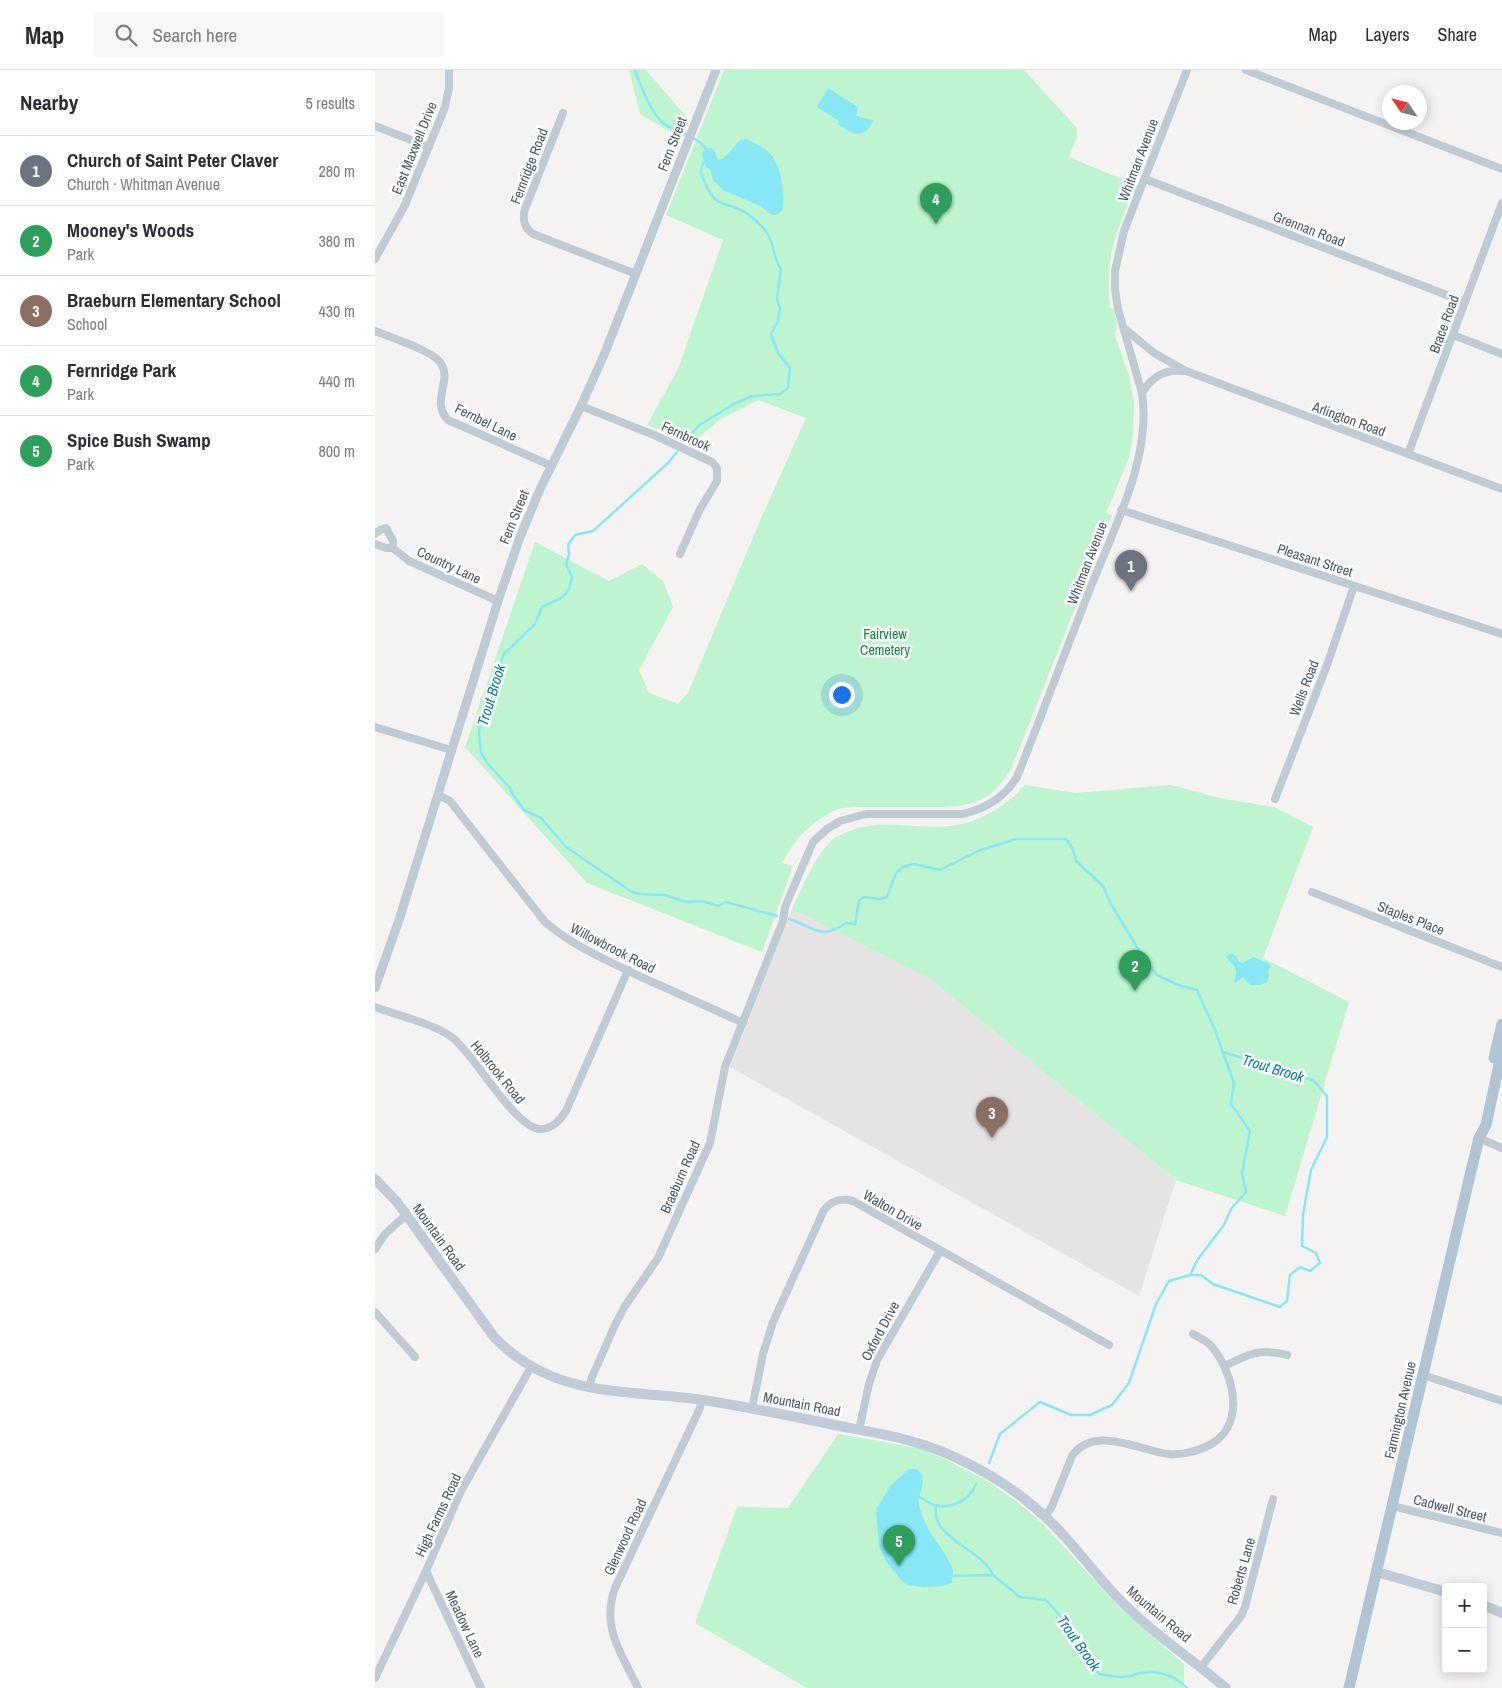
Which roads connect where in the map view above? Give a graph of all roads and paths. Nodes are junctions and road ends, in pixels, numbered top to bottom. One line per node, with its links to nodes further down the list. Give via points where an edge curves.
1 (449, 70): 7 (street, East Maxwell Drive, via 445,107)
2 (715, 70): 13 (street, Fern Street)
3 (1187, 70): 9 (street, Whitman Avenue)
4 (1246, 70): 8 (street)
5 (563, 113): 13 (street, Fernridge Road, via 525,209 525,227 536,235)
6 (375, 126): 7 (street)
7 (429, 147): 12 (street, East Maxwell Drive, via 405,206)
8 (1502, 169)
9 (1145, 179): 14 (street, Grennan Road); 15 (street, Whitman Avenue, via 1124,230 1115,270 1115,289)
10 (1502, 203): 11 (street, Brace Road)
11 (1500, 215): 14 (street, Brace Road)
12 (375, 259)
13 (636, 274): 21 (street, Fern Street)
14 (1465, 302): 17 (street, Brace Road)
15 (1123, 326): 19 (street, Arlington Road, via 1154,353); 20 (street, Whitman Avenue)
16 (375, 330): 23 (street, Fernbel Lane, via 439,361 445,376 441,407 448,420)
17 (1453, 335): 18 (street); 22 (street, Brace Road)
18 (1502, 354)
19 (1186, 371): 20 (street, Arlington Road, via 1171,370 1161,374); 22 (street, Arlington Road)
20 (1142, 393): 25 (street, Whitman Avenue, via 1143,437)
21 (581, 406): 23 (street, Fern Street); 29 (street, Fernbrook, via 654,435 712,462 717,468 717,481 700,509)
22 (1408, 454): 24 (street, Arlington Road)
23 (552, 466): 31 (street, Fern Street, via 519,537)
24 (1502, 490)
25 (1121, 510): 30 (street, Pleasant Street); 38 (street, Whitman Avenue, via 1019,771 1007,791 989,805 963,814 866,814 840,821 813,842)
26 (375, 534): 28 (street, Country Lane, via 386,528)
27 (375, 544): 28 (street, Country Lane)
28 (393, 548): 31 (street, Country Lane, via 409,561)
29 (680, 554)
30 (1353, 586): 32 (street, Pleasant Street); 36 (street, Wells Road, via 1327,665)
31 (497, 601): 34 (street, Fern Street)
32 (1502, 634)
33 (375, 727): 34 (street)
34 (451, 750): 35 (street, Fern Street)
35 (438, 795): 40 (street, Willowbrook Road, via 450,801 545,922 571,943); 41 (street, Fern Street)
36 (1275, 799)
37 (1312, 892): 39 (street, Staples Place)
38 (785, 907): 43 (street, Braeburn Road, via 783,921)
39 (1502, 967)
40 (628, 970): 42 (street, Holbrook Road, via 566,1111 554,1125 545,1128 531,1126 519,1116 453,1038); 43 (street, Willowbrook Road)
41 (375, 988)
42 (375, 1007)
43 (743, 1023): 60 (street, Braeburn Road, via 725,1068 709,1143 658,1258 625,1306)
44 (1502, 1024): 46 (main road, Farmington Avenue, via 1478,1127)
45 (1502, 1051): 46 (main road, Farmington Avenue, via 1486,1125)
46 (1479, 1138): 47 (street); 59 (main road, Farmington Avenue)
47 (1502, 1148)
48 (375, 1179): 49 (main road, Mountain Road)
49 (406, 1215): 50 (street, via 385,1234); 58 (main road, Mountain Road, via 494,1337)
50 (375, 1249)
51 (940, 1251): 54 (street, Walton Drive); 63 (street, Walton Drive, via 853,1201 840,1200 828,1205 773,1322); 64 (street, Oxford Drive, via 877,1360)
52 (375, 1312): 56 (street)
53 (1193, 1334): 57 (street, via 1212,1346)
54 (1109, 1345)
55 (1287, 1355): 57 (street, via 1257,1352)
56 (415, 1357)
57 (1225, 1366): 67 (street, via 1232,1385 1232,1410 1229,1423 1213,1443 1179,1454 1118,1442 1082,1445 1072,1456)
58 (531, 1367): 60 (main road, Mountain Road); 69 (street, High Farms Road, via 461,1491)
59 (1423, 1376): 62 (street); 66 (main road, Farmington Avenue)
60 (589, 1388): 61 (main road, Mountain Road)
61 (701, 1400): 63 (main road, Mountain Road); 77 (street, Glenwood Road, via 615,1588 610,1606 610,1624 615,1641)
62 (1502, 1401)
63 (752, 1408): 64 (main road, Mountain Road)
64 (859, 1430): 67 (main road, Mountain Road, via 908,1440 949,1454 995,1478)
65 (1273, 1499): 74 (street, Roberts Lane, via 1245,1607)
66 (1392, 1506): 68 (street, Cadwell Street); 70 (main road, Farmington Avenue)
67 (1045, 1516): 74 (main road, Mountain Road, via 1123,1603)
68 (1502, 1533)
69 (426, 1571): 75 (street, High Farms Road); 76 (street, Meadow Lane)
70 (1377, 1572): 71 (main road); 79 (main road, Farmington Avenue)
71 (1442, 1591)
72 (1487, 1608): 73 (main road)
73 (1502, 1614)
74 (1201, 1667): 78 (main road, Mountain Road)
75 (375, 1678)
76 (481, 1688)
77 (638, 1688)
78 (1227, 1688)
79 (1349, 1688)

